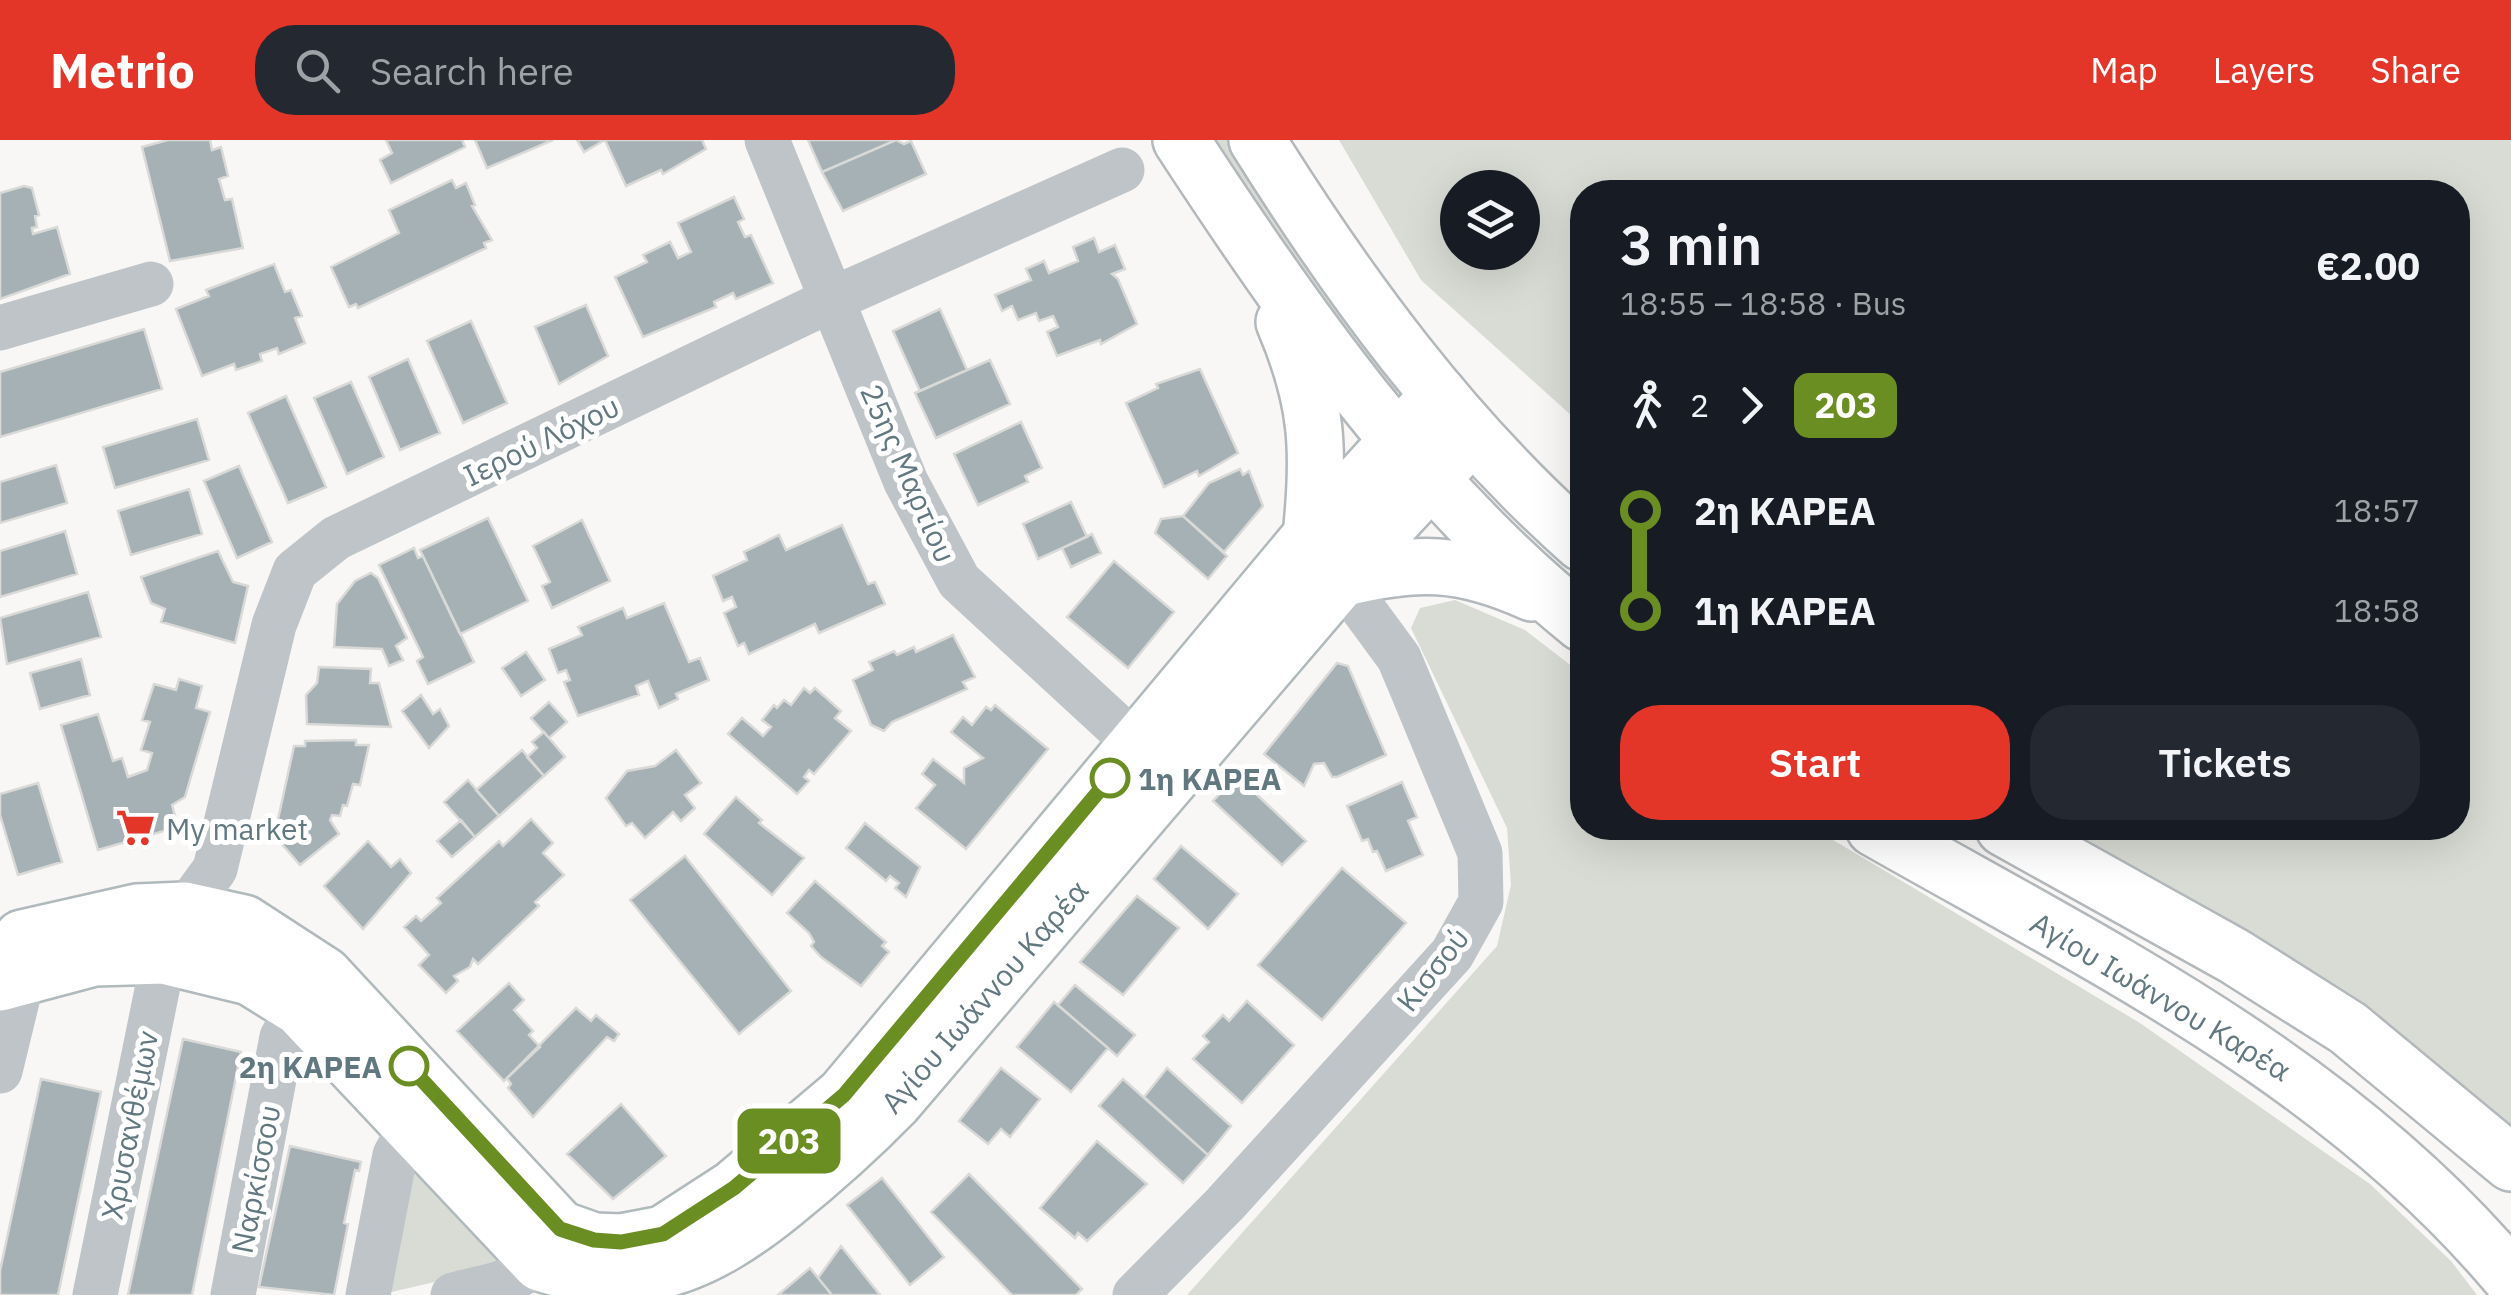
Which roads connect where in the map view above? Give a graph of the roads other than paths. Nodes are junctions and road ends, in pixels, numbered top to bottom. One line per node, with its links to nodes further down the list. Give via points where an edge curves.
1 (767, 140): 7 (street, 25ης Μαρτίου)
2 (1181, 140): 5 (street)
3 (1258, 140): 9 (street, via 1320,241)
4 (1122, 170): 7 (street, Ιερού Λόχου)
5 (1256, 255): 10 (street); 12 (street, via 1312,400)
6 (152, 284): 8 (street)
7 (835, 298): 15 (street, 25ης Μαρτίου, via 906,482 958,581); 18 (street, Ιερού Λόχου, via 336,538 295,570 274,625 214,870)
8 (0, 328)
9 (1455, 415): 10 (street, Αγίου Ιωάννου Καρέα); 11 (street)
10 (1415, 458): 12 (street, Αγίου Ιωάννου Καρέα); 13 (street, via 1491,543)
11 (1570, 532)
12 (1326, 558): 14 (street, via 1387,568 1479,570); 15 (street, Αγίου Ιωάννου Καρέα); 24 (street, Αγίου Ιωάννου Καρέα, via 895,1101 845,1152 719,1254 662,1280 609,1286); 30 (street, Κισσού, via 1399,658 1480,853 1481,902 1452,954)
13 (1570, 613)
14 (1570, 614)
15 (1137, 745): 24 (street, Αγίου Ιωάννου Καρέα, via 830,1107 734,1188 663,1234 594,1240)
16 (1895, 840): 25 (street, Αγίου Ιωάννου Καρέα, via 2199,1013 2307,1084 2460,1217)
17 (2026, 840): 23 (street, via 2348,1028)
18 (175, 933): 19 (street, Αγίου Ιωάννου Καρέα, via 94,958); 20 (street, Αγίου Ιωάννου Καρέα); 24 (street, Αγίου Ιωάννου Καρέα, via 244,923 324,975); 26 (street, Χρυσανθέμων)
19 (8, 968): 21 (street)
20 (300, 1008): 22 (street, Αγίου Ιωάννου Καρέα); 27 (street, Ναρκίσσου, via 282,1037)
21 (0, 1071)
22 (411, 1126): 24 (street, Αγίου Ιωάννου Καρέα); 28 (street, via 395,1156)
23 (2511, 1163)
24 (530, 1267): 29 (street)
25 (2511, 1278)
26 (95, 1295)
27 (232, 1295)
28 (368, 1295)
29 (453, 1295)
30 (1135, 1295)

